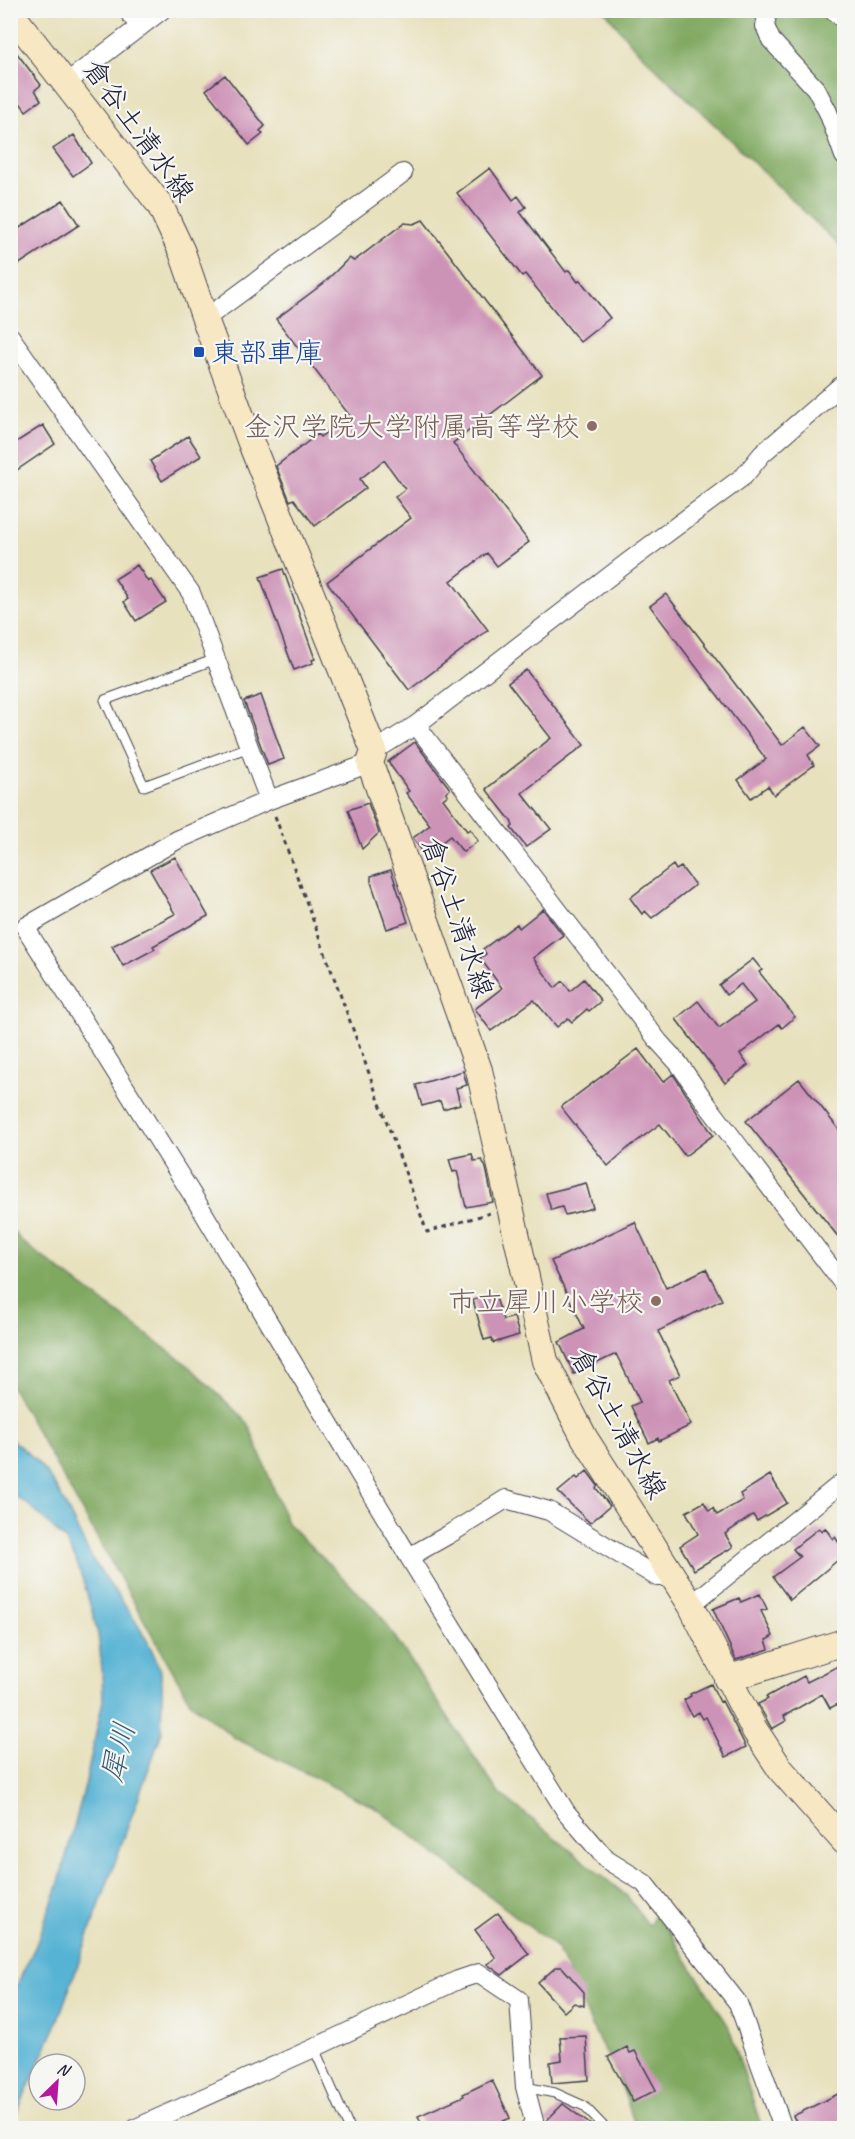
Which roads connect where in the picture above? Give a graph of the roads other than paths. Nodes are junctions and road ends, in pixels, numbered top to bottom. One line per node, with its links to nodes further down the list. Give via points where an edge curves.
1 (127, 10): 7 (street)
2 (162, 10): 7 (street)
3 (768, 10): 9 (street, via 765,26 771,40 816,89)
4 (832, 10): 6 (street)
5 (10, 12): 8 (main road, 倉谷土清水線)
6 (844, 20)
7 (140, 27): 8 (street)
8 (66, 83): 11 (main road, 倉谷土清水線, via 160,205 182,252)
9 (844, 156)
10 (403, 173): 11 (street)
11 (205, 319): 17 (main road, 倉谷土清水線)
12 (10, 336): 14 (street, via 192,593)
13 (844, 382): 15 (street, via 762,454 744,476)
14 (216, 659): 16 (street); 16 (lane, via 105,700 144,786)
15 (416, 724): 17 (street); 19 (street)
16 (249, 747): 18 (street)
17 (372, 757): 18 (street); 22 (main road, 倉谷土清水線, via 479,1070 545,1361 584,1437)
18 (269, 800): 21 (street, via 177,840 25,927 203,1212)
19 (844, 1285)
20 (844, 1481): 23 (street)
21 (409, 1557): 22 (street, via 506,1499 549,1511 657,1577); 33 (street, via 566,1812 607,1860 644,1883 738,2003)
22 (673, 1577): 23 (main road, 倉谷土清水線)
23 (692, 1605): 25 (main road, 倉谷土清水線)
24 (844, 1642): 25 (main road)
25 (727, 1679): 26 (main road, 倉谷土清水線, via 781,1770)
26 (844, 1841)
27 (314, 2048): 28 (street, via 479,1973 519,2000); 29 (street); 30 (lane)
28 (525, 2087): 31 (street, via 534,2121); 32 (lane, via 555,2093 584,2106)
29 (136, 2128)
30 (349, 2128)
31 (530, 2128)
32 (605, 2128)
33 (783, 2128)

